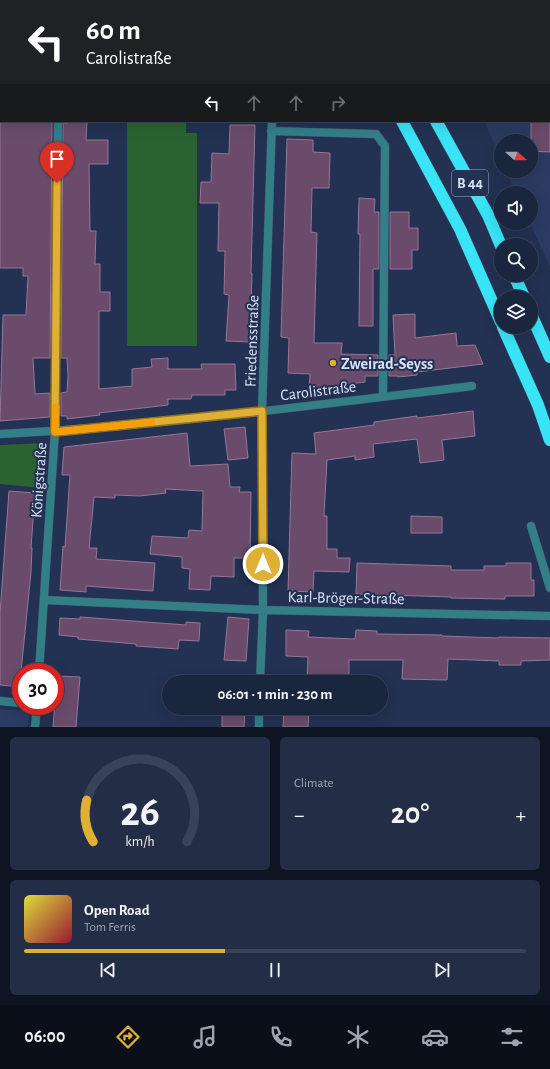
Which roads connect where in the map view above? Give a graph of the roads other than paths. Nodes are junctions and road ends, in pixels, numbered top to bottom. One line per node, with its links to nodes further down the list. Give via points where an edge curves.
1 (58, 122): 14 (street, Königstraße)
2 (272, 122): 5 (street, Friedensstraße)
3 (403, 122): 7 (highway, B 44, via 460,229)
4 (437, 122): 6 (highway, B 44, via 488,215)
5 (271, 131): 12 (street, via 376,134 385,146); 13 (street, Friedensstraße)
6 (498, 238)
7 (494, 306)
8 (538, 330): 10 (highway)
9 (506, 334): 16 (highway, via 538,405)
10 (550, 357)
11 (472, 386): 12 (street, Carolistraße)
12 (383, 396): 13 (street, Carolistraße)
13 (262, 411): 14 (street, Carolistraße); 20 (street, Friedensstraße)
14 (55, 432): 15 (street, Carolistraße); 19 (street, Königstraße)
15 (0, 434)
16 (550, 440)
17 (531, 526): 18 (street)
18 (550, 588)
19 (45, 600): 20 (street, Karl-Bröger-Straße); 22 (street, Königstraße)
20 (263, 610): 21 (street, Karl-Bröger-Straße); 23 (street, Friedensstraße)
21 (550, 616)
22 (41, 663)
23 (260, 675)
24 (0, 701): 25 (street)
25 (12, 702)
26 (36, 715): 28 (street)
27 (260, 715): 29 (street)
28 (35, 727)
29 (259, 727)

